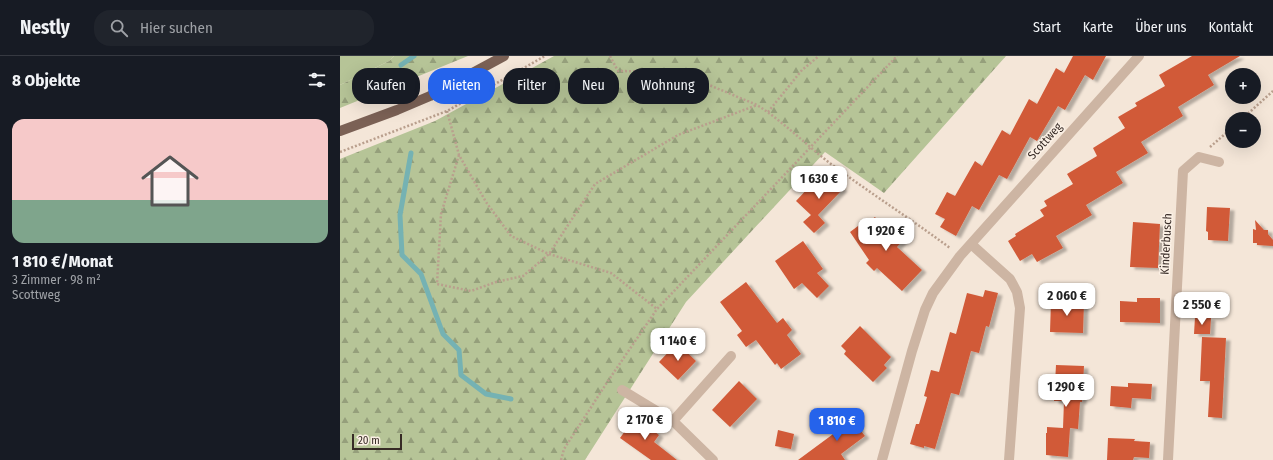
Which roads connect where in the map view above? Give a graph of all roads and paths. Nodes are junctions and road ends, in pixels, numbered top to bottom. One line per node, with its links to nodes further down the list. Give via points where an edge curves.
1 (504, 56): 12 (main road, via 430,96)
2 (546, 56): 9 (path)
3 (610, 56): 8 (path, via 618,70 678,72)
4 (819, 56): 10 (path, via 802,70)
5 (897, 56): 14 (path)
6 (1139, 56): 19 (street, Scottweg)
7 (1273, 91): 11 (path)
8 (757, 105): 10 (path); 20 (path, via 678,135 595,184)
9 (447, 111): 15 (path); 16 (path)
10 (768, 112): 14 (path)
11 (1250, 112)
12 (340, 131)
13 (1225, 134): 17 (path)
14 (809, 147): 21 (path); 22 (path)
15 (340, 152)
16 (459, 155): 20 (path, via 486,202 511,236); 20 (path, via 441,214 437,284 471,291 523,276)
17 (1199, 157): 18 (street); 30 (street, Kinderbusch, via 1183,171)
18 (1219, 162)
19 (971, 244): 21 (street, Scottweg); 29 (street, via 1010,279 1017,292 1020,308)
20 (549, 254): 22 (path, via 611,273)
21 (960, 256): 28 (street, Scottweg, via 933,293 925,310)
22 (657, 309): 26 (path, via 564,450)
23 (731, 356): 25 (street)
24 (622, 390): 25 (street)
25 (673, 421): 27 (street)
26 (561, 460)
27 (713, 460)
28 (882, 460)
29 (1009, 460)
30 (1168, 460)

